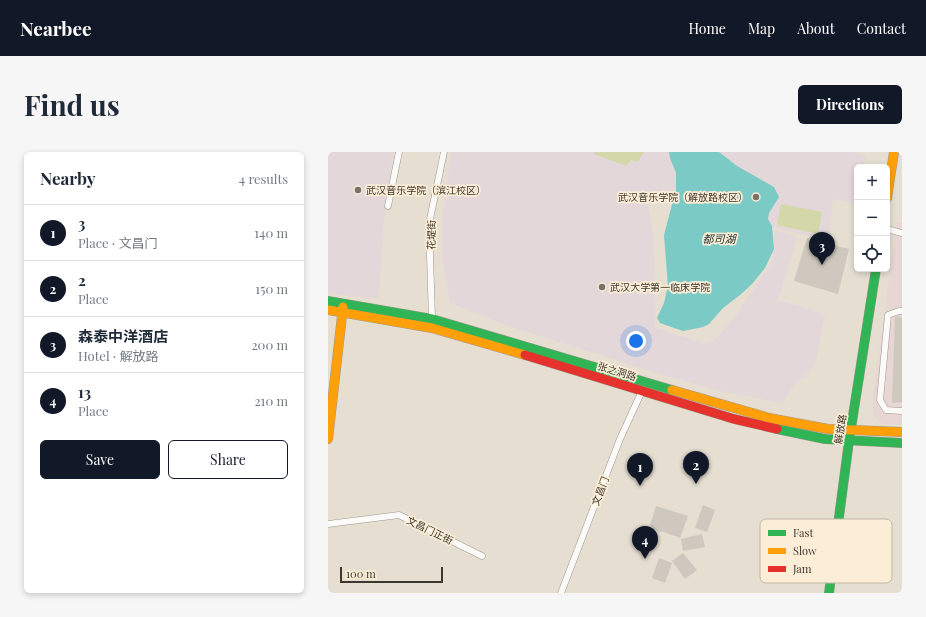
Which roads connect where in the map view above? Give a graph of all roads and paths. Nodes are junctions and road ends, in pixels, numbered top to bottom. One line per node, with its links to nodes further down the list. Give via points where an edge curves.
1 (399, 152): 5 (street)
2 (444, 152): 13 (street, 花堤街, via 429,224)
3 (894, 152): 4 (main road)
4 (890, 178)
5 (388, 206)
6 (890, 230): 7 (street)
7 (902, 233)
8 (876, 272): 16 (main road, 解放路)
9 (328, 301): 10 (main road, 张之洞路)
10 (343, 308): 11 (main road, 张之洞路); 13 (main road, 张之洞路); 14 (main road, 张之洞路, via 494,345); 18 (main road)
11 (328, 310)
12 (902, 311): 15 (street, via 888,315 880,400 886,410)
13 (432, 319): 16 (main road, 张之洞路, via 769,418 828,429)
14 (642, 391): 19 (main road, 张之洞路, via 790,432); 25 (street, 文昌门, via 617,446)
15 (902, 411)
16 (851, 430): 17 (main road, 张之洞路); 19 (main road, 解放路)
17 (902, 432)
18 (328, 439)
19 (849, 441): 20 (main road, 张之洞路); 21 (main road, 解放路)
20 (902, 443)
21 (839, 519)
22 (328, 524): 23 (street, 文昌门正街, via 399,515)
23 (482, 556)
24 (830, 583): 26 (main road, 解放路)
25 (561, 593)
26 (829, 593)

